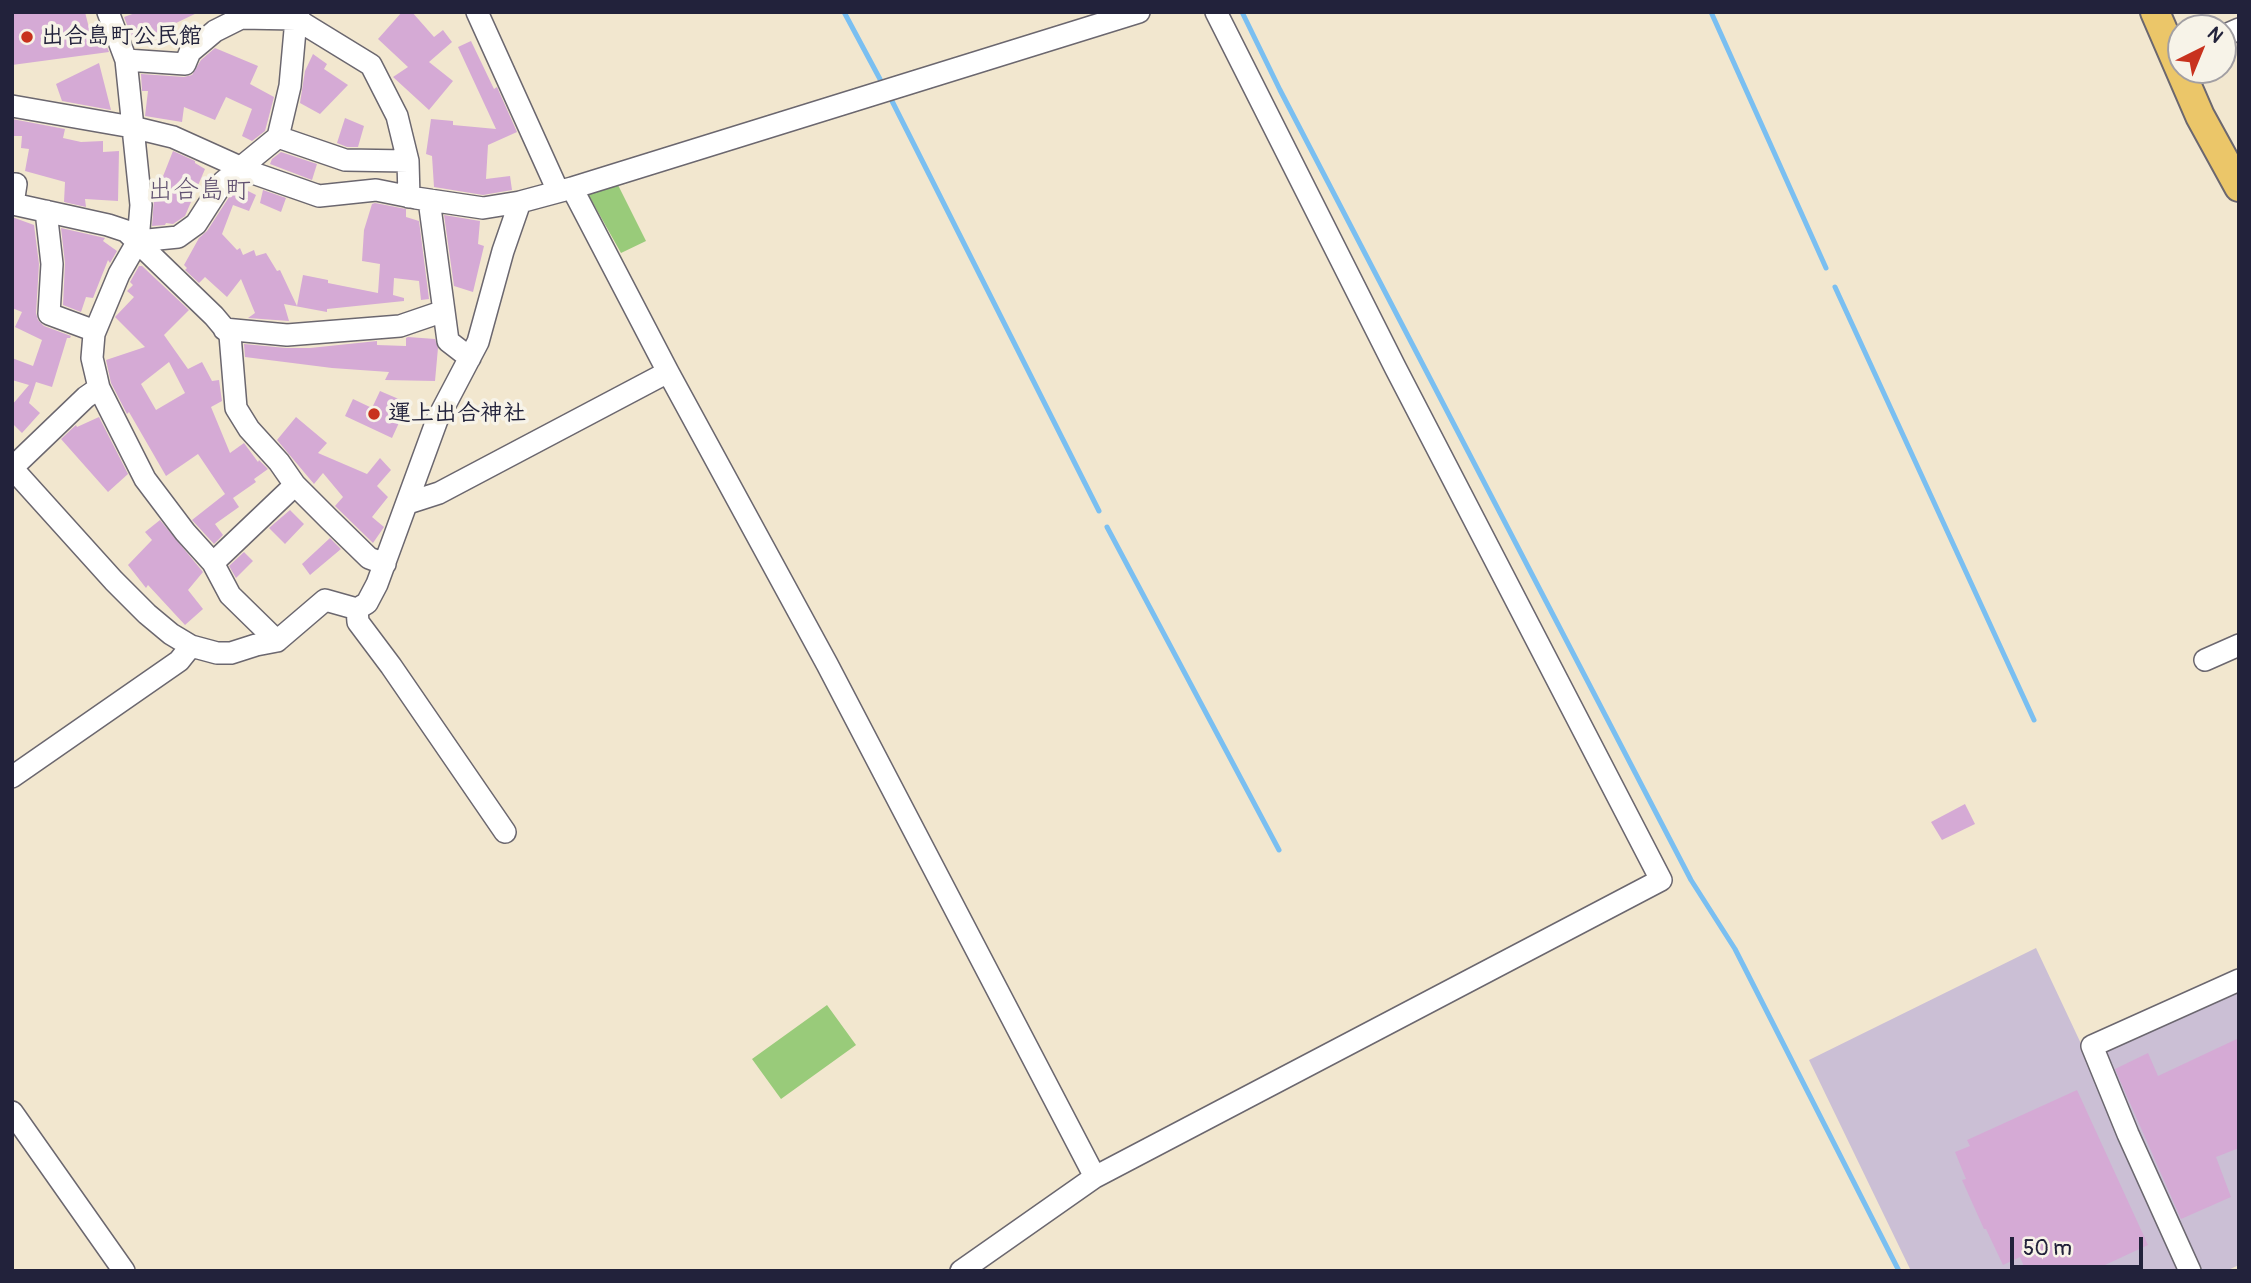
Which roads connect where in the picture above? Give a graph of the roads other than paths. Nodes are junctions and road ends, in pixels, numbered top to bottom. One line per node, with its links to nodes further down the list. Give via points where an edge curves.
1 (108, 12): 8 (street)
2 (477, 12): 17 (street)
3 (1139, 12): 17 (street)
4 (1216, 12): 42 (street, via 1661,880)
5 (2155, 12): 7 (main road)
6 (297, 16): 8 (street, via 241,18 215,31 190,52 185,64); 12 (street, via 290,86); 13 (street, via 371,65 397,116)
7 (2167, 35)
8 (126, 60): 11 (street)
9 (2188, 84): 16 (main road)
10 (12, 106): 11 (street)
11 (132, 127): 14 (street, via 173,137); 21 (street, via 141,205)
12 (278, 137): 13 (street, via 345,160); 14 (street)
13 (408, 161): 18 (street)
14 (241, 167): 18 (street, via 319,197 376,190); 21 (street, via 223,182 195,224 178,237)
15 (12, 184): 20 (street, via 16,184 13,204)
16 (2239, 187)
17 (565, 189): 19 (street); 26 (street)
18 (419, 199): 19 (street, via 483,208); 22 (street)
19 (520, 202): 25 (street)
20 (47, 211): 21 (street, via 126,231); 24 (street, via 50,314)
21 (138, 242): 23 (street); 24 (street)
22 (444, 311): 23 (street, via 400,326 287,335); 25 (street, via 448,341)
23 (224, 329): 29 (street, via 230,335 236,408)
24 (95, 331): 27 (street, via 93,358)
25 (470, 358): 30 (street, via 437,420)
26 (668, 372): 30 (street, via 439,493); 42 (street, via 827,664)
27 (99, 388): 28 (street); 31 (street, via 145,479)
28 (12, 468): 36 (street, via 147,614)
29 (295, 485): 31 (street); 32 (street, via 369,558)
30 (408, 503): 32 (street)
31 (213, 563): 34 (street, via 230,595)
32 (385, 564): 33 (street, via 367,603)
33 (357, 609): 34 (street, via 325,600); 39 (street, via 358,622)
34 (277, 641): 36 (street, via 231,653)
35 (2239, 645): 37 (street)
36 (191, 646): 38 (street, via 179,661)
37 (2205, 660)
38 (12, 777)
39 (505, 832)
40 (2239, 980): 45 (street, via 2092,1045)
41 (12, 1112): 43 (street)
42 (1095, 1177): 44 (street)
43 (124, 1271)
44 (961, 1271)
45 (2190, 1271)

